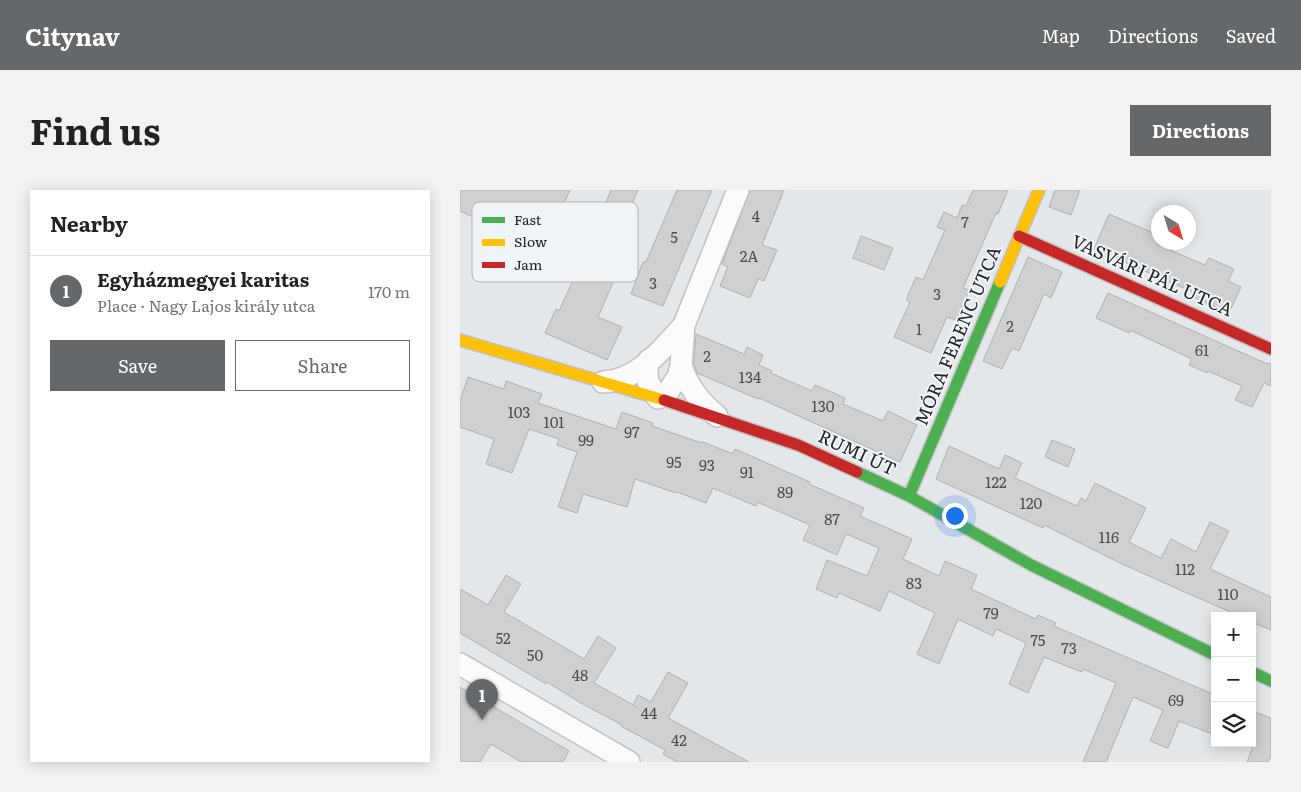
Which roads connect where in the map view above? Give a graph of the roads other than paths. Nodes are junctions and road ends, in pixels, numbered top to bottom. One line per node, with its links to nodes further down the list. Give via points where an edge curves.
1 (738, 190): 4 (street)
2 (1039, 190): 3 (street, MÓRA FERENC UTCA)
3 (1019, 236): 6 (street, VASVÁRI PÁL UTCA); 12 (street, MÓRA FERENC UTCA)
4 (684, 325): 7 (street); 8 (street)
5 (460, 340): 9 (street, RUMI ÚT)
6 (1271, 349)
7 (650, 360): 9 (street, via 627,377); 10 (street, via 646,379)
8 (681, 366): 10 (street, via 673,385); 11 (street, via 692,391)
9 (601, 382): 10 (street, RUMI ÚT)
10 (658, 398): 11 (street, RUMI ÚT)
11 (718, 416): 12 (street, RUMI ÚT, via 798,445)
12 (909, 496): 13 (street, RUMI ÚT, via 1031,565)
13 (1211, 653)
14 (460, 664): 17 (street)
15 (1256, 674): 16 (street)
16 (1271, 681)
17 (629, 762)

